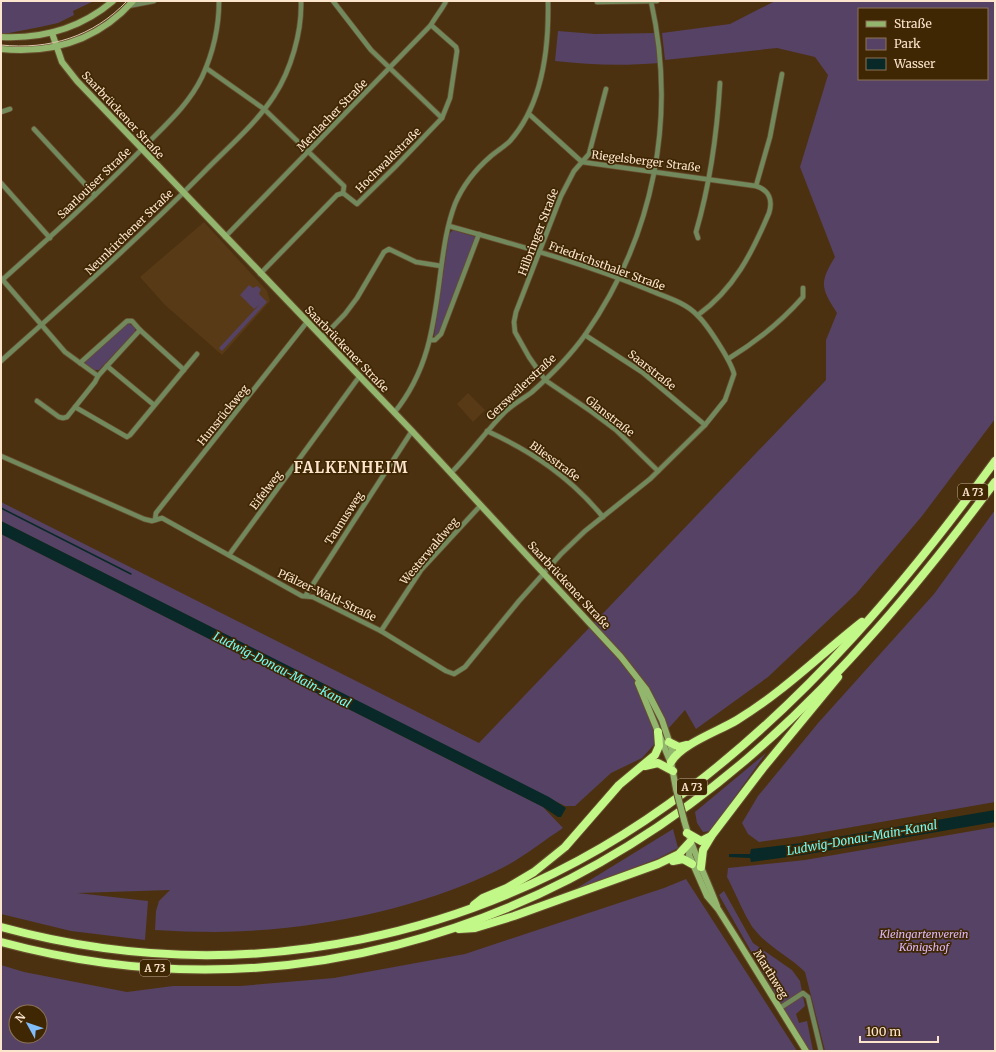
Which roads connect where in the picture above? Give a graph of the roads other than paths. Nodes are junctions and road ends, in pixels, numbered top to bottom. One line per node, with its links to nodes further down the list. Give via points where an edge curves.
1 (112, 1): 12 (main road, via 82,22)
2 (154, 1): 10 (street)
3 (219, 1): 16 (street, Saarlouiser Straße, via 219,20)
4 (301, 1): 22 (street, Neunkirchener Straße, via 298,28 289,65)
5 (333, 1): 17 (street, via 352,28)
6 (446, 1): 11 (street, Mettlacher Straße)
7 (548, 1): 24 (street, via 548,36 538,88)
8 (653, 1): 9 (street); 30 (street, Gersweilerstraße, via 663,86 662,118)
9 (597, 2)
10 (130, 3): 14 (main road, via 96,31)
11 (431, 25): 17 (street, Mettlacher Straße); 25 (street, Hochwaldstraße, via 456,47 457,51 450,98)
12 (52, 33): 13 (main road, via 31,37); 14 (main road, Saarbrückener Straße)
13 (1, 37)
14 (56, 47): 15 (main road, via 34,50); 27 (main road, Saarbrückener Straße, via 62,62 74,77)
15 (1, 48)
16 (206, 68): 22 (street); 27 (street, Saarlouiser Straße, via 184,106)
17 (389, 68): 25 (street); 28 (street, Mettlacher Straße)
18 (782, 74): 33 (street, via 770,137)
19 (720, 84): 31 (street, Riegelsberger Straße, via 717,128)
20 (606, 88): 29 (street, Hilbringer Straße, via 589,154)
21 (10, 109): 23 (street)
22 (264, 109): 28 (street); 34 (street, Neunkirchener Straße)
23 (1, 112)
24 (529, 114): 29 (street, Riegelsberger Straße); 37 (street, via 510,141 478,168 465,186 455,204)
25 (442, 118): 35 (street, Hochwaldstraße, via 357,204)
26 (34, 129): 36 (street)
27 (142, 149): 34 (main road, Saarbrückener Straße); 36 (street, Saarlouiser Straße)
28 (309, 152): 35 (street, via 344,186); 39 (street, Mettlacher Straße)
29 (582, 162): 30 (street, Riegelsberger Straße); 42 (street, Hilbringer Straße, via 574,171 561,196)
30 (655, 171): 31 (street, Riegelsberger Straße); 45 (street, Gersweilerstraße, via 641,223)
31 (708, 178): 33 (street, Riegelsberger Straße); 41 (street, Riegelsberger Straße, via 696,232)
32 (1, 183): 40 (street)
33 (756, 186): 48 (street, via 769,195 771,205 753,250 730,286)
34 (183, 193): 39 (main road, Saarbrückener Straße); 50 (street, Neunkirchener Straße)
35 (343, 193): 44 (street, Hochwaldstraße, via 337,194)
36 (95, 196): 40 (street, Saarlouiser Straße)
37 (449, 226): 38 (street, Friedrichsthaler Straße); 43 (street)
38 (479, 234): 42 (street, Friedrichsthaler Straße); 54 (street, via 441,334 435,340)
39 (225, 237): 44 (main road, Saarbrückener Straße)
40 (50, 238): 46 (street, Saarlouiser Straße)
41 (698, 238)
42 (541, 251): 45 (street, Friedrichsthaler Straße); 63 (street, Hilbringer Straße, via 514,322 515,332)
43 (441, 266): 53 (street, via 416,262 389,249 384,252 345,314); 54 (street)
44 (260, 274): 49 (main road, Saarbrückener Straße)
45 (618, 277): 48 (street, Friedrichsthaler Straße, via 679,303); 52 (street, Gersweilerstraße)
46 (2, 279): 50 (street)
47 (803, 288): 56 (street, via 803,297 794,307 760,338)
48 (698, 315): 56 (street, Friedrichsthaler Straße)
49 (307, 322): 53 (main road, Saarbrückener Straße); 78 (street, Hunsrückweg, via 156,513)
50 (42, 325): 57 (street, Neunkirchener Straße); 58 (street, via 65,352)
51 (140, 330): 58 (street, via 132,321 127,320); 59 (street); 60 (street)
52 (585, 335): 63 (street, Gersweilerstraße); 68 (street, Saarstraße, via 642,372)
53 (322, 338): 62 (main road, Saarbrückener Straße)
54 (431, 340): 67 (street, via 415,381)
55 (197, 354): 60 (street)
56 (728, 359): 68 (street, Friedrichsthaler Straße, via 734,374 730,391)
57 (1, 361)
58 (80, 363): 61 (street)
59 (107, 366): 61 (street); 65 (street)
60 (184, 370): 65 (street)
61 (98, 376): 66 (street)
62 (360, 377): 67 (main road, Saarbrückener Straße); 79 (street, Eifelweg)
63 (545, 380): 70 (street, Gersweilerstraße); 73 (street, Glanstraße, via 616,430)
64 (36, 401): 66 (street, via 62,418 67,417)
65 (154, 405): 66 (street, via 127,437)
66 (75, 407)
67 (394, 413): 69 (main road, Saarbrückener Straße)
68 (705, 425): 73 (street, Friedrichsthaler Straße)
69 (412, 431): 74 (main road, Saarbrückener Straße); 81 (street, Taunusweg)
70 (487, 431): 74 (street, Gersweilerstraße); 77 (street, Bliesstraße, via 518,445 544,462 587,497)
71 (1, 456): 78 (street, Pfälzer-Wald-Straße, via 144,519)
72 (995, 461): 82 (highway, A 73, via 932,544)
73 (658, 471): 77 (street, Friedrichsthaler Straße)
74 (451, 473): 76 (main road, Saarbrückener Straße)
75 (995, 482): 84 (highway, A 73, via 931,566)
76 (481, 505): 80 (main road, Saarbrückener Straße); 83 (street, Westerwaldweg, via 421,570)
77 (603, 517): 80 (street, Friedrichsthaler Straße, via 571,544)
78 (155, 520): 79 (street, Pfälzer-Wald-Straße, via 162,518)
79 (229, 555): 81 (street, Pfälzer-Wald-Straße, via 302,596)
80 (544, 573): 83 (street, Pfälzer-Wald-Straße, via 461,671 454,674); 85 (main road, Saarbrückener Straße, via 612,646)
81 (306, 595): 83 (street, Pfälzer-Wald-Straße)
82 (878, 609): 88 (highway, via 786,686 737,719); 98 (highway, A 73, via 782,710 743,746 674,800 617,839 578,861 527,887)
83 (381, 631)
84 (849, 660): 92 (highway, A 73, via 831,687 763,768); 100 (highway, A 73, via 790,720 694,802 601,863 499,912)
85 (635, 675): 86 (main road, Saarbrückener Straße); 87 (main road, Saarbrückener Straße, via 654,704)
86 (658, 732): 89 (main road, Saarbrückener Straße); 90 (highway, A 73, via 657,752)
87 (669, 742): 88 (highway, via 678,747); 89 (main road, Saarbrückener Straße)
88 (693, 743): 89 (highway, via 677,753)
89 (672, 766): 90 (highway, A 73, via 658,763); 91 (main road, Marthweg, bridge)
90 (642, 767): 98 (highway, A 73, via 619,785 580,832 548,862 515,884 484,898)
91 (687, 833): 92 (highway, via 701,841); 93 (main road, Marthweg)
92 (712, 836): 96 (highway, A 73, via 703,850)
93 (690, 842): 94 (highway, via 679,854); 95 (main road, Marthweg, via 689,855); 96 (main road, Marthweg)
94 (658, 864): 95 (highway, via 681,859); 100 (highway, via 514,916 475,928)
95 (692, 864): 97 (main road, Marthweg, via 696,875)
96 (702, 869): 97 (main road, Marthweg)
97 (704, 884): 102 (main road, Marthweg, via 709,900 718,909)
98 (467, 911): 99 (highway, A 73, via 413,928 337,945 275,953 219,956 112,950)
99 (1, 928)
100 (451, 929): 101 (highway, A 73, via 344,957 271,967 223,969 118,964 63,956)
101 (1, 942)
102 (780, 1008): 103 (main road, Marthweg); 104 (street, via 803,993 808,997)
103 (806, 1051)
104 (820, 1051)

